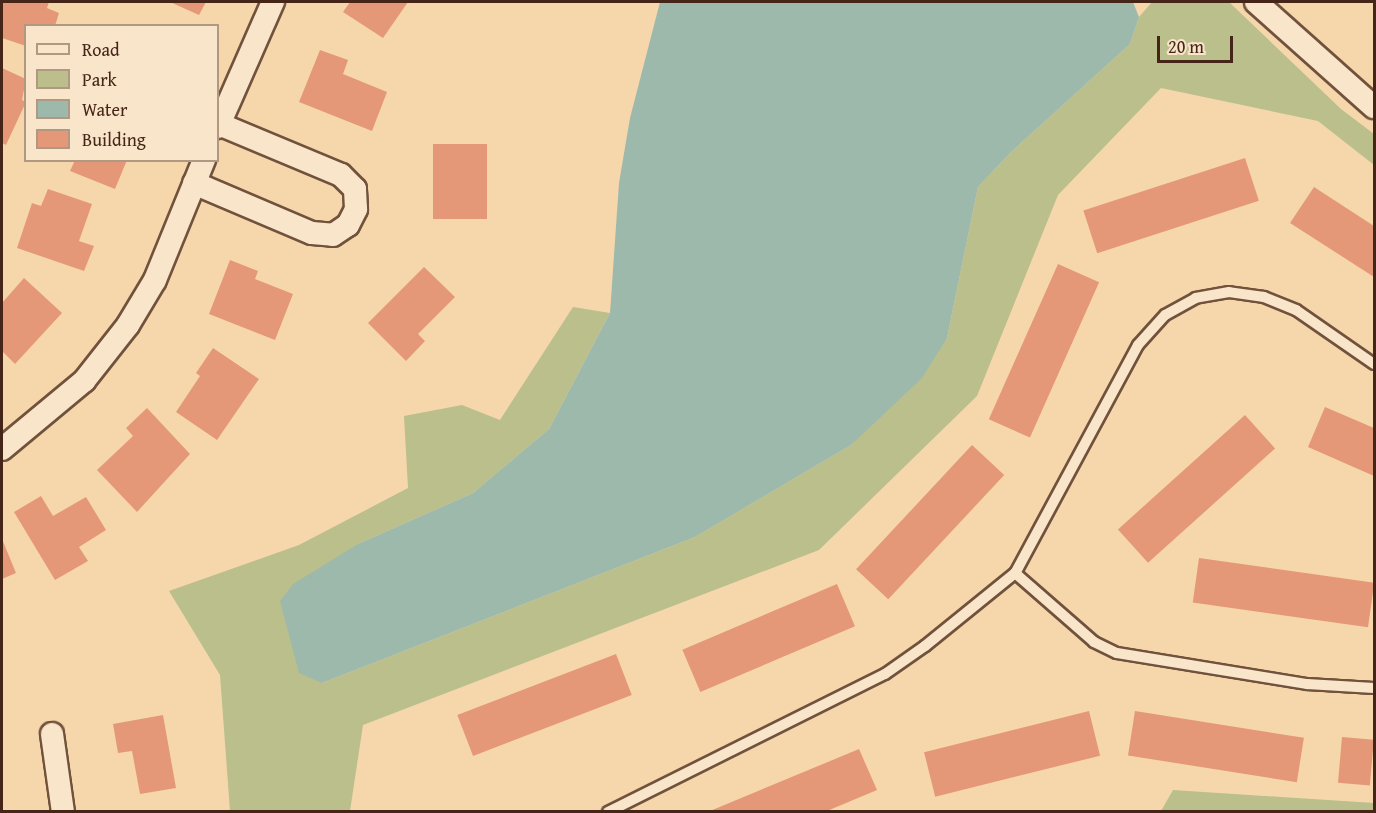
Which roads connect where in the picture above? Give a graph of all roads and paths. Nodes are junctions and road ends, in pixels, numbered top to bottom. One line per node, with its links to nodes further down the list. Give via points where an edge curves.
1 (273, 2): 4 (street)
2 (1256, 2): 3 (street)
3 (1374, 107)
4 (219, 123)
5 (219, 125): 7 (street, via 341,175 355,189 356,209 348,225 333,235 312,232)
6 (203, 162): 7 (street)
7 (194, 183): 9 (street, via 155,280 128,325 84,381)
8 (1374, 364): 10 (lane, via 1296,310 1264,297 1229,292 1196,298 1165,315 1138,345)
9 (2, 449)
10 (1015, 573): 11 (lane, via 1094,642 1118,653 1307,684); 14 (lane, via 885,674)
11 (1374, 688)
12 (52, 734): 13 (street)
13 (63, 812)
14 (608, 812)

